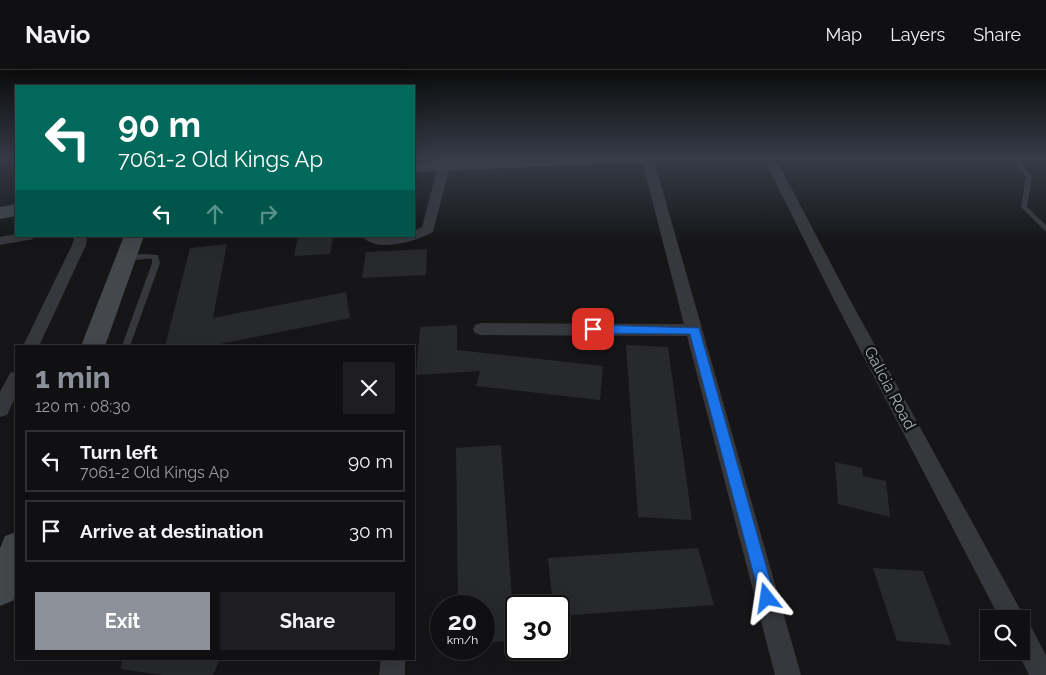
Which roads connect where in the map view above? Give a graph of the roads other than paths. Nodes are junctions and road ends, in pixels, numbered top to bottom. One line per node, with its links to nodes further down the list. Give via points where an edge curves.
1 (439, 185): 12 (street, via 428,229)
2 (657, 185): 17 (street)
3 (783, 185): 25 (street, Galicia Road)
4 (1029, 185): 7 (lane, via 1024,207)
5 (15, 210): 6 (street)
6 (0, 213)
7 (1046, 229)
8 (22, 237): 14 (street)
9 (80, 237): 18 (street)
10 (134, 237): 15 (street)
11 (370, 237): 13 (street, via 387,241)
12 (415, 237)
13 (415, 237)
14 (0, 241)
15 (126, 258): 19 (street); 20 (lane, via 154,257 156,263)
16 (481, 329): 17 (street)
17 (695, 330): 29 (street)
18 (31, 345)
19 (93, 345)
20 (126, 345)
21 (15, 380): 22 (street)
22 (0, 410)
23 (15, 550): 24 (street)
24 (4, 587)
25 (1008, 610)
26 (1030, 651): 30 (street)
27 (394, 660): 28 (street)
28 (392, 675)
29 (788, 675)
30 (1043, 675)

